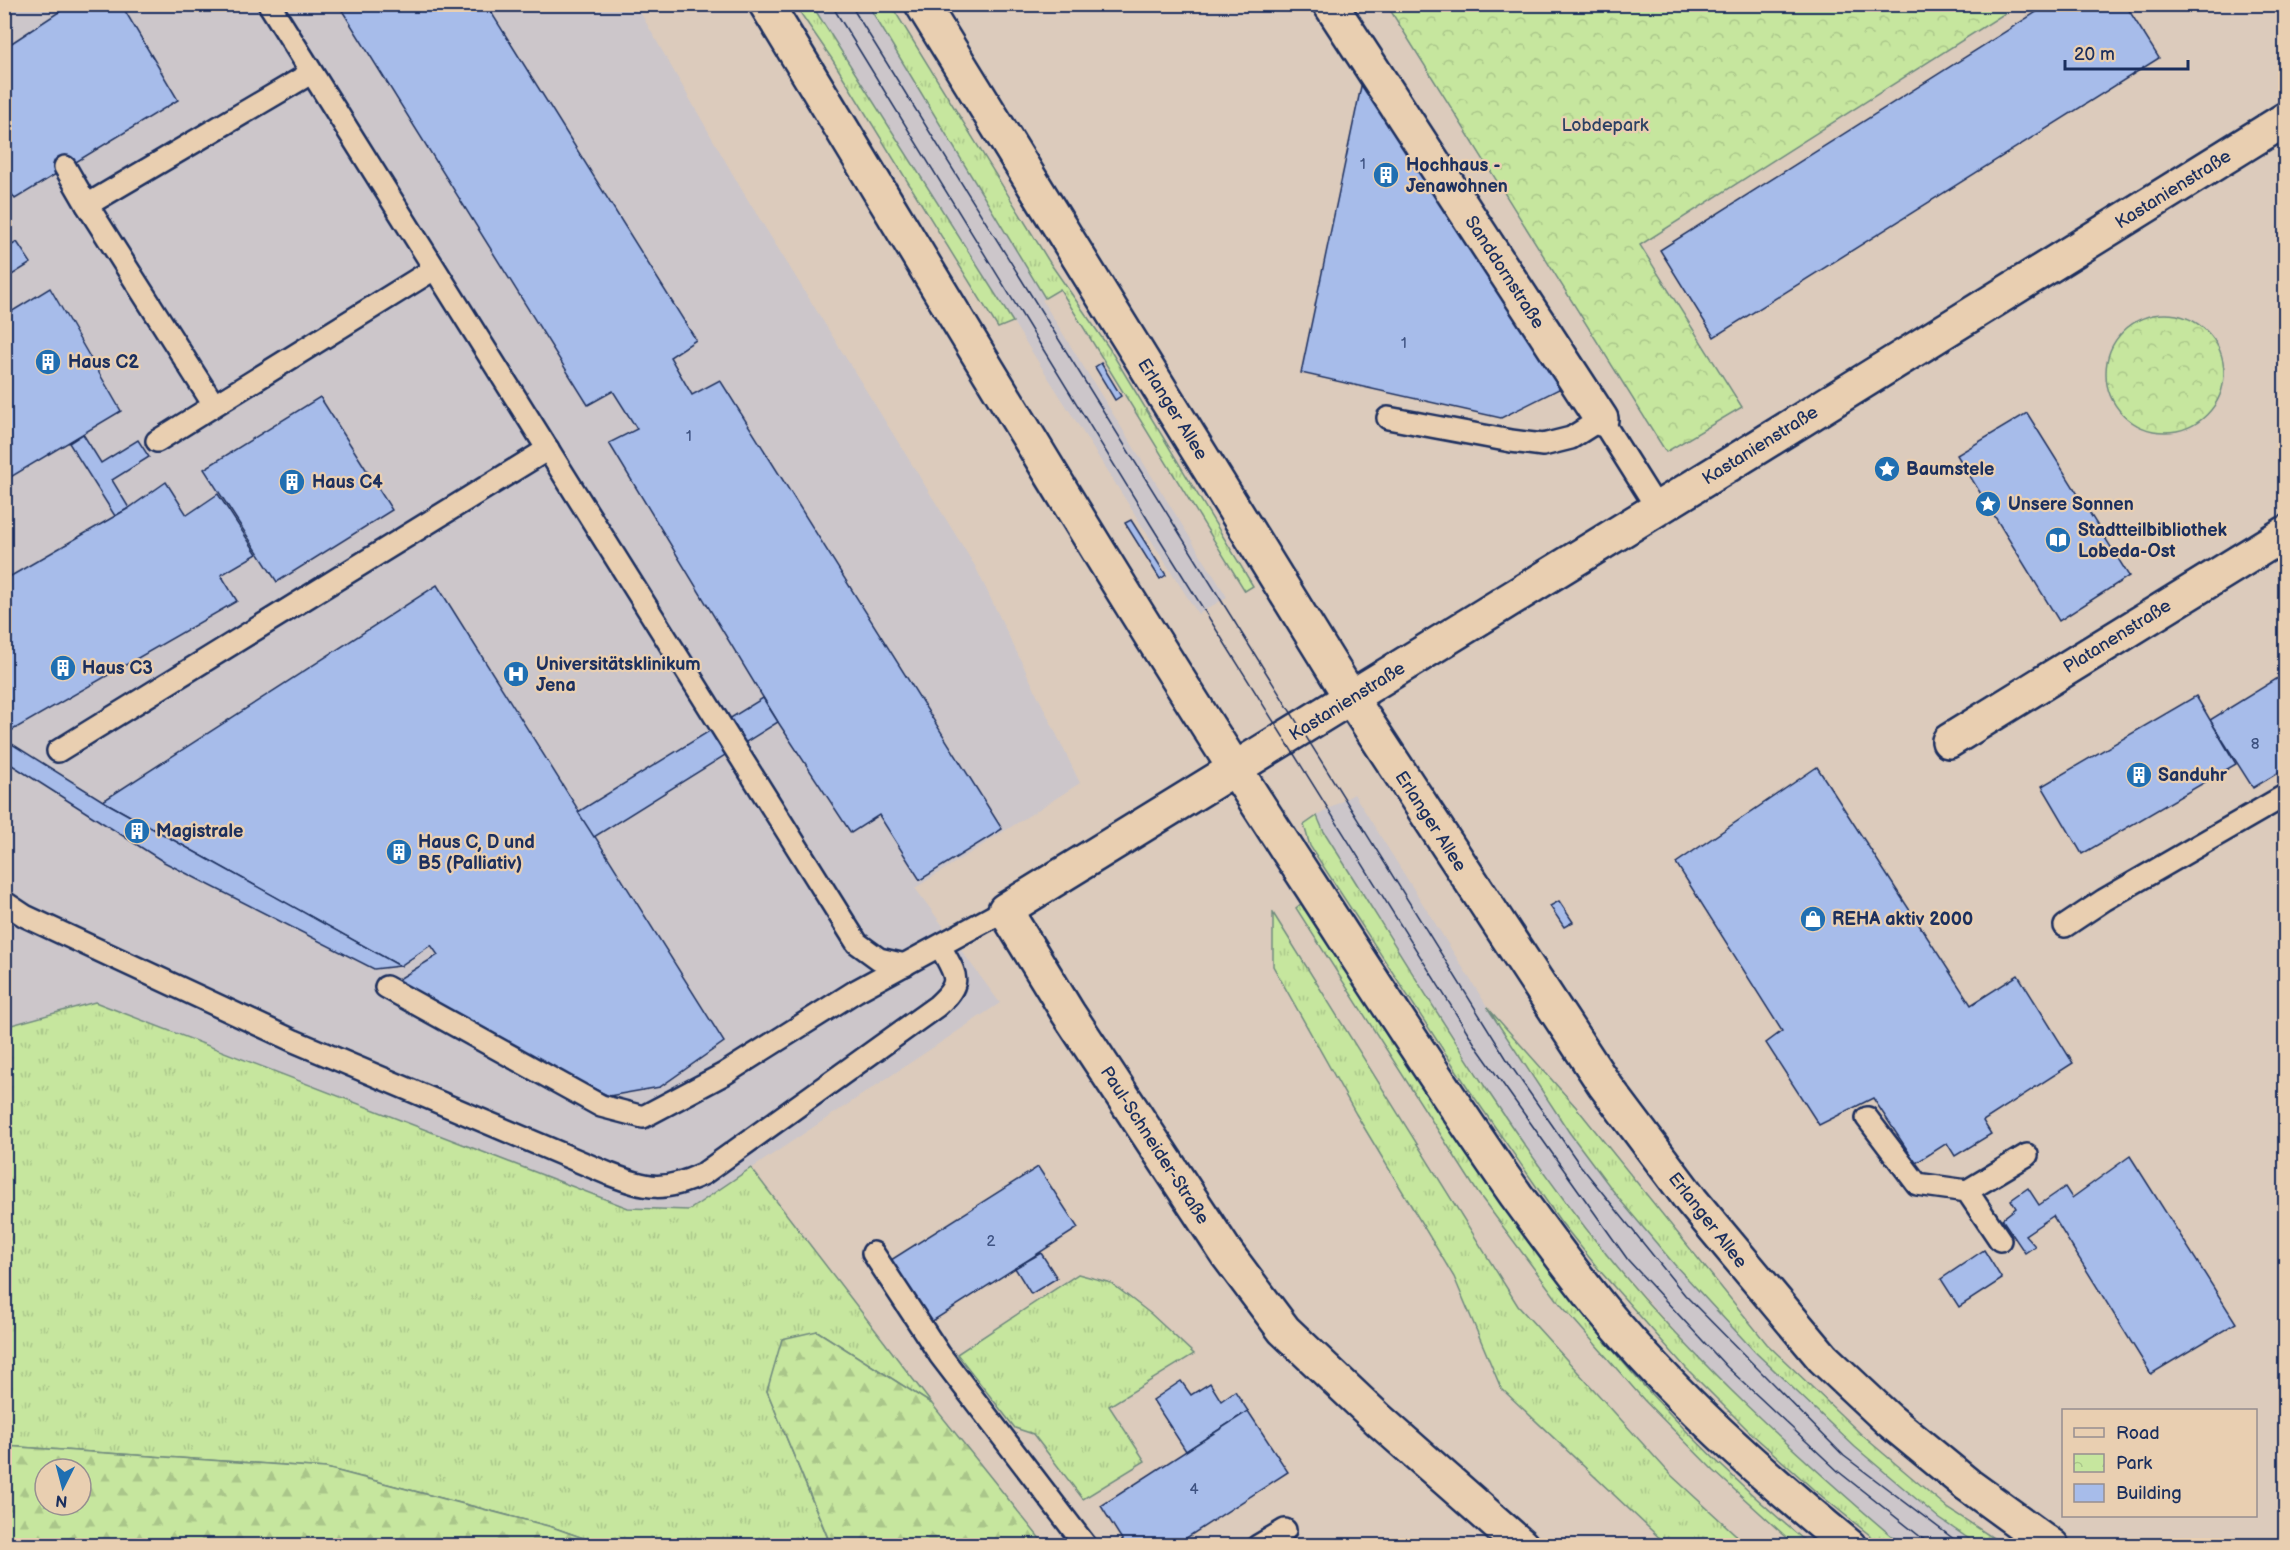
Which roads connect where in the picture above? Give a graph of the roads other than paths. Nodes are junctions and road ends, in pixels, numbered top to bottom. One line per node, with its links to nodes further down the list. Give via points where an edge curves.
1 (269, 4): 5 (lane)
2 (766, 4): 20 (main road)
3 (922, 4): 17 (main road, Erlanger Allee)
4 (1330, 4): 12 (main road, Sanddornstraße)
5 (312, 73): 8 (lane); 9 (lane)
6 (2286, 119): 15 (main road, Kastanienstraße)
7 (65, 167): 8 (lane)
8 (87, 205): 10 (lane)
9 (434, 268): 10 (lane); 14 (lane)
10 (214, 405): 13 (lane)
11 (1388, 418): 12 (lane, via 1543,445 1571,438)
12 (1601, 419): 15 (lane)
13 (157, 441)
14 (548, 449): 19 (lane); 26 (lane, via 857,943 879,959)
15 (1657, 508): 17 (main road, Kastanienstraße)
16 (2286, 532): 18 (main road, Platanenstraße)
17 (1351, 698): 20 (main road, Kastanienstraße); 38 (main road, Erlanger Allee, via 1604,1084 1745,1267 1824,1358 1889,1420 1968,1485)
18 (1949, 741)
19 (58, 751)
20 (1234, 770): 23 (main road); 37 (main road, via 1472,1132 1602,1309 1728,1442)
21 (2286, 795): 24 (lane)
22 (4, 902): 25 (lane, via 25,916 294,1041 609,1174 658,1188 680,1185 703,1174 937,1006 952,993 955,980)
23 (1005, 910): 25 (lane); 36 (main road, Paul-Schneider-Straße, via 1227,1254 1284,1330 1379,1420)
24 (2065, 926)
25 (939, 946): 26 (lane)
26 (904, 965): 27 (lane, via 724,1074 643,1117 601,1106)
27 (387, 987)
28 (1868, 1118): 30 (lane, via 1917,1184)
29 (2027, 1155): 30 (lane)
30 (1967, 1191): 31 (lane)
31 (2000, 1240)
32 (873, 1253): 34 (lane, via 940,1355)
33 (1285, 1530): 35 (lane)
34 (1086, 1545)
35 (1258, 1545)
36 (1522, 1545)
37 (1849, 1545)
38 (2052, 1545)

